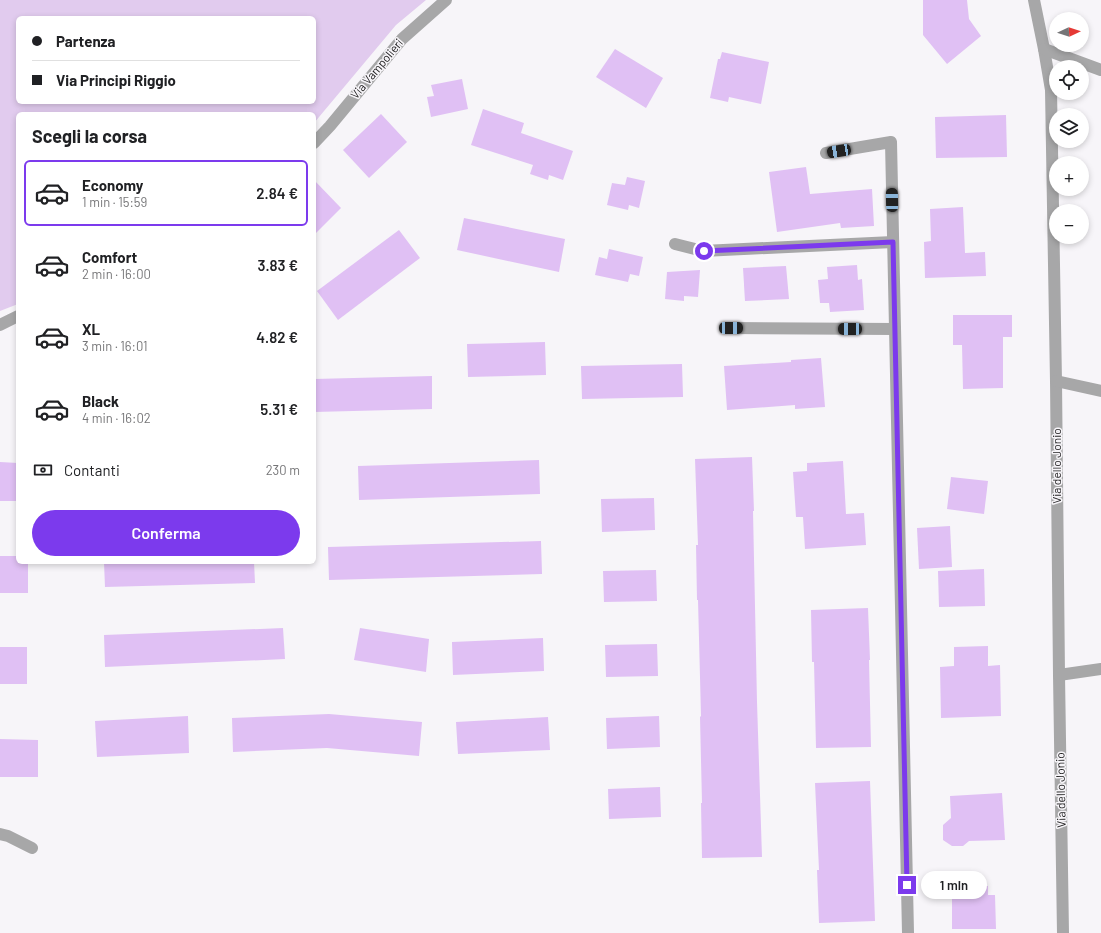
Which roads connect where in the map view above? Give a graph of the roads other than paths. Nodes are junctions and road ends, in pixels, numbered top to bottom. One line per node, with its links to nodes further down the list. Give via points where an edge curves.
1 (446, 0): 5 (street, Via Vampolieri, via 402,39)
2 (1034, 0): 3 (street, Via dello Jonio)
3 (1044, 49): 4 (street); 13 (street, Via dello Jonio, via 1051,90)
4 (1101, 70)
5 (316, 142)
6 (826, 153): 7 (street, via 891,142)
7 (893, 242): 8 (street, via 704,251); 12 (street)
8 (675, 244)
9 (16, 317): 10 (street)
10 (0, 325)
11 (731, 328): 12 (street)
12 (895, 329): 19 (street)
13 (1056, 380): 14 (street); 16 (street, Via dello Jonio)
14 (1101, 391)
15 (1101, 670): 16 (street)
16 (1059, 675): 20 (street, Via dello Jonio)
17 (0, 834): 18 (street)
18 (32, 848)
19 (908, 933)
20 (1063, 933)

